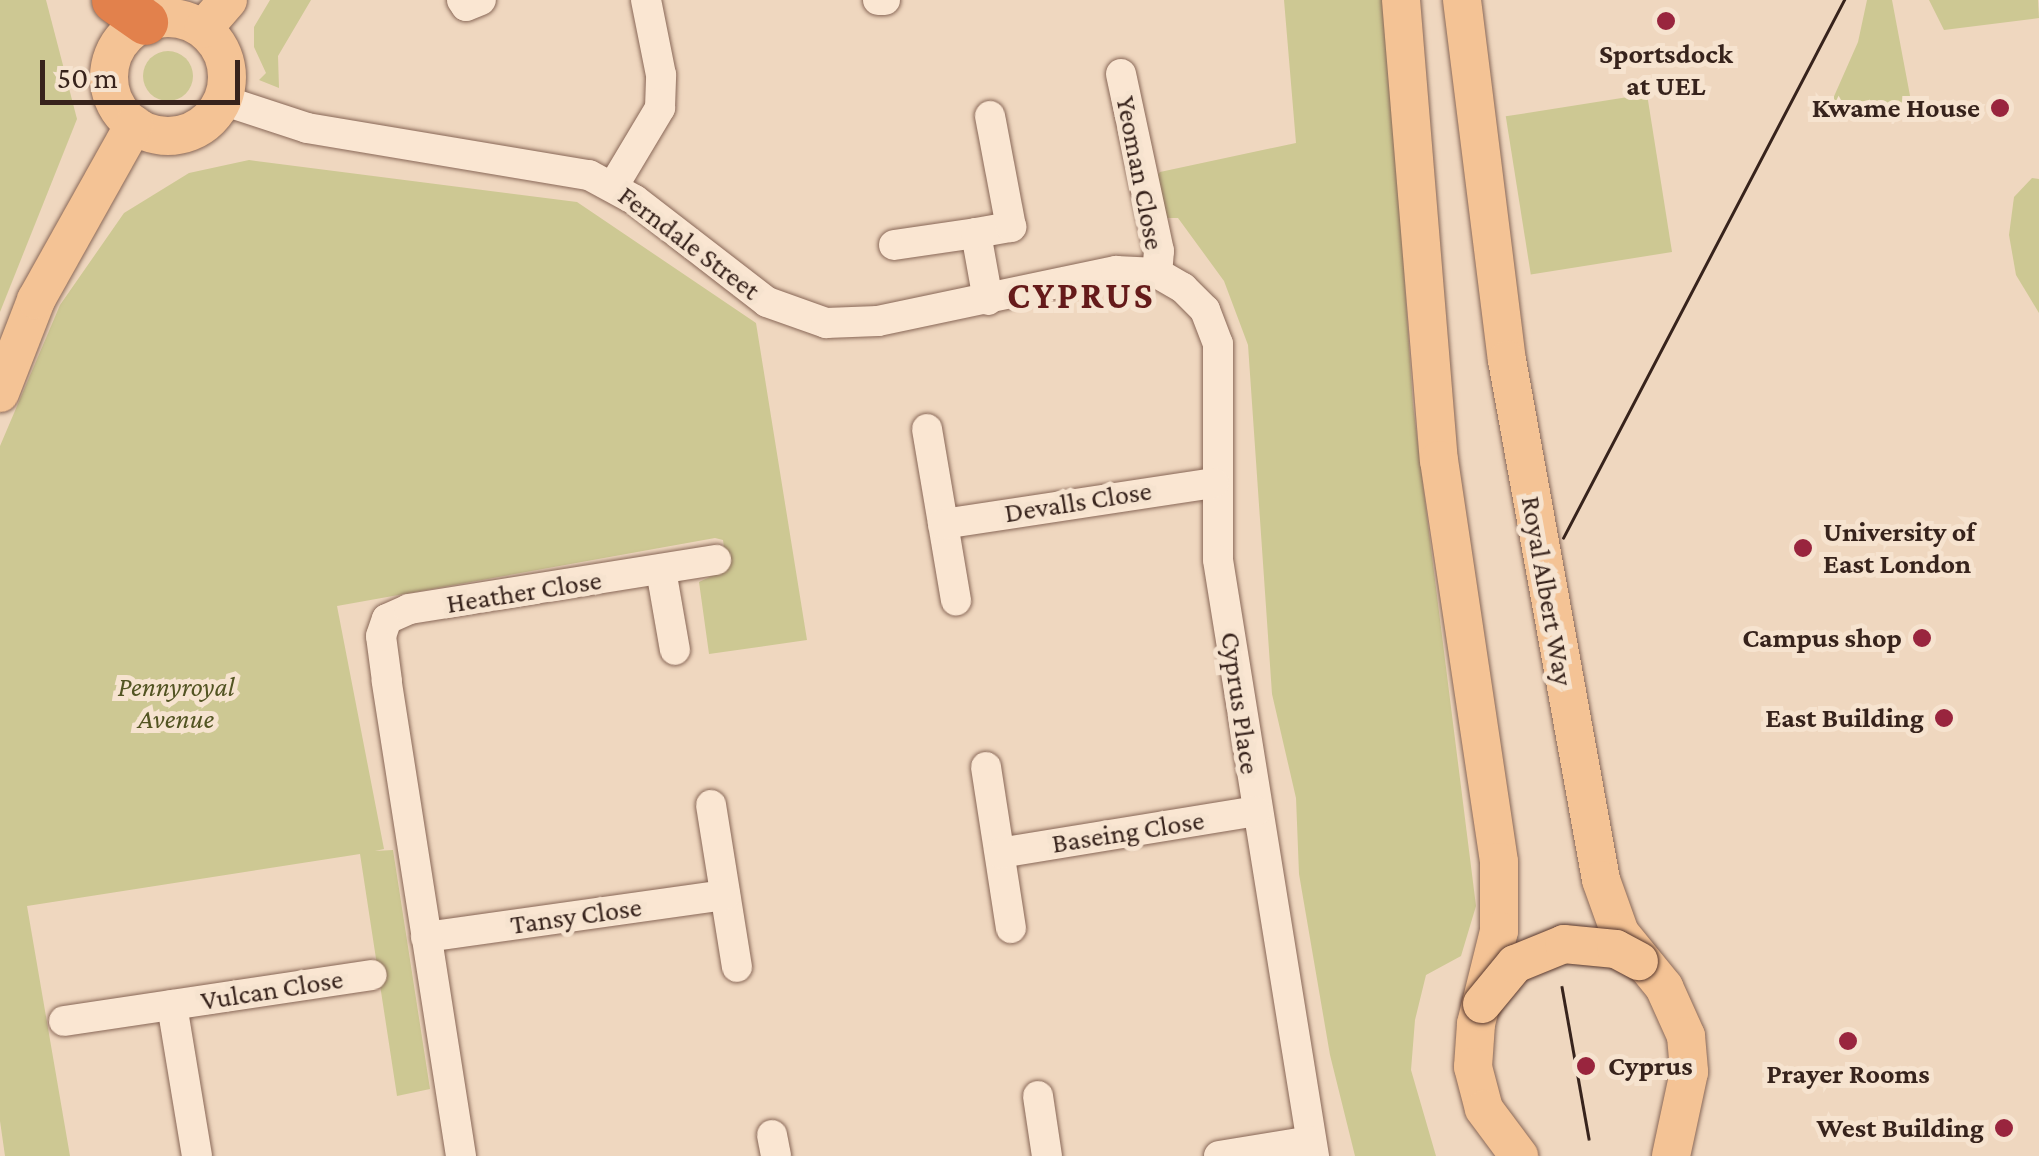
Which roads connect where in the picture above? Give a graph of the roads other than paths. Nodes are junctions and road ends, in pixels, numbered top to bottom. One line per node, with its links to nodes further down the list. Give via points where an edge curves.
1 (228, 0): 8 (main road)
2 (462, 0): 3 (street, via 466,6)
3 (482, 0)
4 (646, 0): 13 (street, via 662,75 660,108)
5 (1401, 0): 36 (main road, via 1433,404 1499,862 1499,931)
6 (1462, 0): 33 (main road, Royal Albert Way, via 1507,360 1609,908)
7 (130, 11): 8 (main road); 12 (main road, via 110,64 116,104)
8 (203, 29): 10 (main road, via 225,61)
9 (1121, 74): 16 (street, Yeoman Close, via 1159,251)
10 (222, 100): 12 (main road, via 194,130 154,134); 13 (street, Ferndale Street, via 307,128)
11 (990, 116): 14 (street, via 1010,227)
12 (134, 126): 18 (main road, via 36,300)
13 (614, 185): 17 (street, Ferndale Street, via 767,302 826,324)
14 (976, 233): 15 (street); 17 (street)
15 (894, 246)
16 (1157, 272): 17 (street, Ferndale Street, via 1116,270); 20 (street, Cyprus Place, via 1205,310 1218,344)
17 (988, 300)
18 (0, 393)
19 (927, 429): 21 (street)
20 (1214, 483): 21 (street, Devalls Close); 28 (street, Cyprus Place, via 1218,560)
21 (943, 524): 24 (street)
22 (716, 560): 23 (street, Heather Close)
23 (661, 570): 25 (street); 32 (street, Heather Close, via 409,610 388,620 383,651)
24 (956, 601)
25 (676, 650)
26 (986, 767): 29 (street)
27 (711, 805): 30 (street)
28 (1256, 811): 29 (street, Baseing Close); 41 (street, Cyprus Place)
29 (1000, 853): 31 (street)
30 (725, 895): 32 (street, Tansy Close); 34 (street)
31 (1011, 928)
32 (426, 938): 43 (street)
33 (1639, 962): 36 (main road, bridge, via 1590,943 1551,947 1515,964); 40 (main road, Royal Albert Way, via 1664,987 1686,1036 1689,1072)
34 (737, 967)
35 (372, 975): 37 (street, Vulcan Close)
36 (1482, 1004): 46 (main road, via 1472,1046 1476,1089 1494,1128)
37 (172, 1005): 38 (street, Vulcan Close); 42 (street, Vulcan Close)
38 (64, 1021)
39 (1038, 1096): 44 (street)
40 (1673, 1140): 47 (main road)
41 (1312, 1149): 45 (street)
42 (197, 1156)
43 (461, 1156)
44 (1047, 1156)
45 (1219, 1156)
46 (1520, 1156)
47 (1642, 1156)

